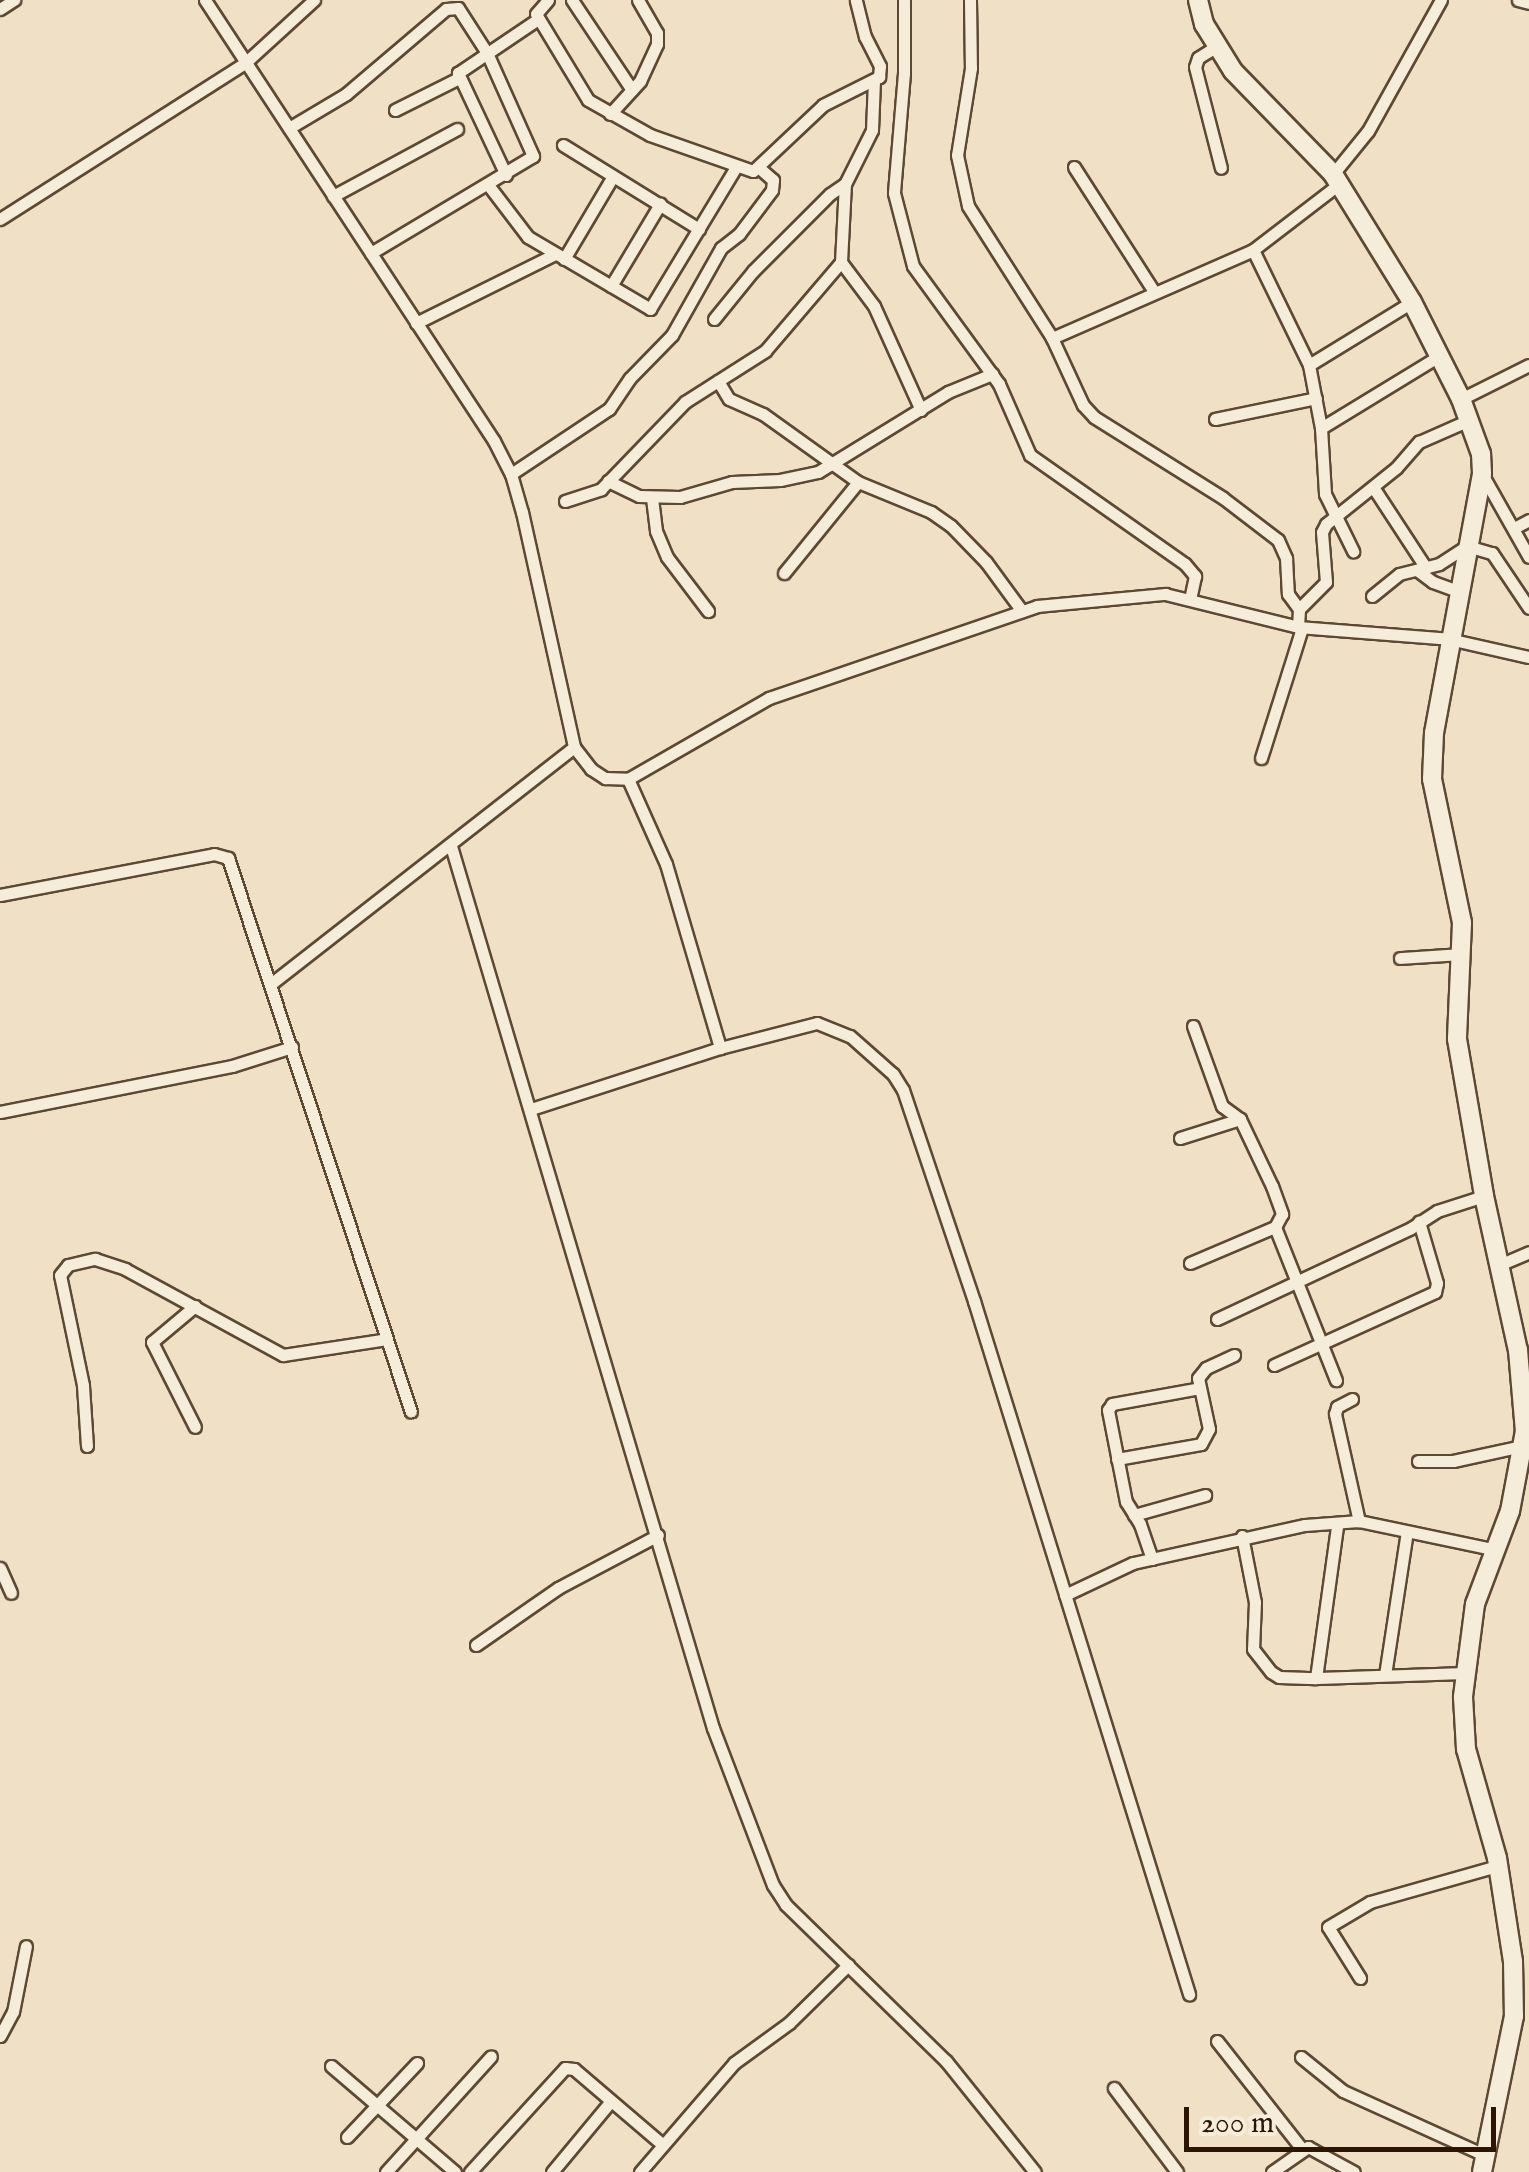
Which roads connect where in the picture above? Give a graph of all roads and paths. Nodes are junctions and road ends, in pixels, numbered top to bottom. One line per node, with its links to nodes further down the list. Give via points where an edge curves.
1 (14, 0): 14 (street)
2 (205, 0): 18 (street)
3 (314, 0): 18 (street)
4 (548, 0): 15 (street, via 536,9)
5 (572, 0): 21 (street)
6 (638, 0): 21 (street, via 658,39)
7 (856, 0): 20 (street, via 880,66)
8 (904, 0): 53 (street, via 898,220 921,281)
9 (970, 0): 49 (street, via 971,68 959,180 968,206)
10 (1198, 0): 16 (street)
11 (1441, 0): 33 (street)
12 (1518, 0): 13 (street)
13 (1529, 3)
14 (0, 9)
15 (538, 19): 17 (street); 23 (street, via 582,92)
16 (1217, 46): 30 (street, via 1195,67); 33 (street, via 1251,92)
17 (487, 52): 19 (street, via 460,70); 24 (street, via 451,6 346,94); 31 (street, via 534,152)
18 (244, 60): 24 (street); 38 (street)
19 (459, 78): 22 (street); 31 (street)
20 (874, 81): 29 (street, via 823,105); 34 (street, via 872,130)
21 (632, 90): 23 (street)
22 (395, 110)
23 (610, 114): 27 (street)
24 (289, 128): 36 (street)
25 (458, 129): 36 (street)
26 (563, 145): 32 (street)
27 (736, 166): 29 (street); 39 (street)
28 (1074, 167): 45 (street)
29 (759, 168): 62 (street, via 775,185 724,244 672,335 609,408)
30 (1221, 168)
31 (506, 175): 35 (street)
32 (613, 176): 37 (street); 42 (street)
33 (1336, 179): 40 (street); 46 (street)
34 (845, 184): 43 (street); 47 (street, via 752,271)
35 (488, 186): 41 (street); 42 (street, via 524,233)
36 (333, 196): 41 (street)
37 (660, 204): 39 (street); 44 (street)
38 (0, 218)
39 (699, 229): 44 (street, via 652,308)
40 (1253, 250): 45 (street); 51 (street)
41 (371, 253): 48 (street)
42 (560, 256): 44 (street); 48 (street)
43 (840, 262): 54 (street, via 765,350); 57 (street, via 874,306)
44 (611, 286)
45 (1153, 290): 49 (street)
46 (1412, 302): 50 (street); 51 (street)
47 (714, 319)
48 (416, 323): 62 (street)
49 (1052, 338): 81 (street, via 1094,417 1278,540 1288,594)
50 (1439, 356): 56 (street); 60 (street)
51 (1309, 365): 55 (street)
52 (1529, 366): 56 (street)
53 (992, 374): 57 (street); 79 (street, via 1030,455 1185,564 1194,576)
54 (718, 381): 61 (street, via 729,399 763,414); 64 (street, via 684,402)
55 (1316, 398): 58 (street); 60 (street)
56 (1461, 400): 59 (street)
57 (921, 410): 61 (street)
58 (1215, 419)
59 (1468, 420): 63 (street); 66 (street, via 1419,442)
60 (1320, 428): 69 (street, via 1324,494)
61 (834, 466): 65 (street); 67 (street)
62 (511, 474): 87 (street)
63 (1482, 474): 71 (street); 72 (street)
64 (608, 480): 67 (street); 68 (street, via 594,494)
65 (858, 482): 76 (street); 83 (street, via 951,526)
66 (1372, 488): 69 (street); 75 (street)
67 (652, 498): 82 (street, via 667,557)
68 (565, 501)
69 (1335, 519): 73 (street); 81 (street, via 1322,532 1326,582)
70 (1529, 520): 71 (street)
71 (1514, 528): 74 (street)
72 (1468, 546): 75 (street); 77 (street); 80 (street, via 1492,553)
73 (1353, 552)
74 (1529, 557)
75 (1421, 569): 77 (street); 78 (street, via 1399,574)
76 (784, 573)
77 (1458, 592): 85 (street)
78 (1372, 596)
79 (1192, 600): 83 (street, via 1157,593); 84 (street)
80 (1529, 608)
81 (1300, 610): 84 (street)
82 (708, 611)
83 (1022, 611): 89 (street, via 769,698)
84 (1297, 627): 85 (street); 88 (street)
85 (1448, 639): 86 (street); 92 (street, via 1432,779 1462,922)
86 (1529, 657)
87 (574, 746): 89 (street, via 590,770); 90 (street)
88 (1261, 758)
89 (628, 779): 97 (street, via 666,864)
90 (451, 846): 94 (street); 98 (street)
91 (0, 895): 94 (street, via 222,854 232,864)
92 (1460, 954): 93 (street); 102 (street, via 1457,1039)
93 (1400, 958)
94 (272, 983): 96 (street)
95 (1193, 1026): 100 (street, via 1222,1106)
96 (292, 1047): 99 (street, via 232,1066); 111 (street)
97 (720, 1048): 98 (street); 136 (street, via 800,1026 832,1026 879,1060 904,1090)
98 (531, 1108): 130 (street)
99 (0, 1112)
100 (1240, 1119): 101 (street); 104 (street, via 1282,1214)
101 (1180, 1138)
102 (1484, 1196): 103 (street); 107 (street)
103 (1420, 1222): 108 (street); 112 (street, via 1435,1292)
104 (1275, 1227): 106 (street); 108 (street)
105 (1529, 1252): 107 (street)
106 (1190, 1264)
107 (1499, 1265): 120 (street, via 1524,1388)
108 (1295, 1284): 110 (street); 112 (street)
109 (195, 1306): 111 (street, via 283,1355); 119 (street, via 152,1342); 121 (street, via 106,1261 80,1261 60,1271 83,1385)
110 (1217, 1319)
111 (387, 1339): 118 (street)
112 (1322, 1344): 114 (street); 115 (street)
113 (1234, 1355): 116 (street, via 1201,1373)
114 (1274, 1365)
115 (1336, 1380)
116 (1200, 1388): 122 (street, via 1209,1429 1201,1444); 122 (street, via 1112,1404)
117 (1352, 1399): 127 (street, via 1335,1414)
118 (411, 1412)
119 (195, 1427)
120 (1527, 1445): 123 (street); 125 (street)
121 (87, 1446)
122 (1117, 1459): 126 (street)
123 (1418, 1460)
124 (1206, 1495): 126 (street)
125 (1520, 1510): 132 (street)
126 (1134, 1515): 133 (street)
127 (1359, 1521): 128 (street); 129 (street)
128 (1337, 1526): 131 (street); 140 (street)
129 (1407, 1532): 132 (street); 139 (street)
130 (658, 1535): 137 (street, via 558,1588); 143 (street, via 713,1728 772,1885)
131 (1242, 1536): 133 (street); 140 (street, via 1255,1602 1256,1656 1279,1677)
132 (1492, 1549): 138 (street, via 1475,1604)
133 (1152, 1559): 136 (street)
134 (0, 1568): 135 (street)
135 (11, 1593)
136 (1066, 1596): 145 (street)
137 (476, 1645)
138 (1466, 1673): 139 (street); 141 (street, via 1466,1749)
139 (1386, 1675): 140 (street)
140 (1316, 1678)
141 (1498, 1866): 144 (street, via 1370,1902 1328,1927); 159 (street, via 1514,2016)
142 (26, 1946): 146 (street)
143 (848, 1965): 157 (street, via 790,2023 734,2063); 165 (street, via 946,2061)
144 (1360, 1978)
145 (1188, 1994)
146 (0, 2036)
147 (1217, 2042): 158 (street)
148 (490, 2056): 156 (street)
149 (1301, 2057): 159 (street, via 1342,2091)
150 (417, 2063): 154 (street)
151 (331, 2066): 154 (street)
152 (1114, 2088): 166 (street)
153 (611, 2101): 157 (street); 162 (street, via 566,2068); 163 (street)
154 (377, 2105): 155 (street); 156 (street)
155 (347, 2137)
156 (416, 2139): 160 (street); 161 (street)
157 (663, 2145): 164 (street)
158 (1302, 2149): 167 (street); 168 (street)
159 (1484, 2164)
160 (386, 2172)
161 (454, 2172)
162 (470, 2172)
163 (552, 2172)
164 (640, 2172)
165 (1035, 2172)
166 (1176, 2172)
167 (1272, 2172)
168 (1354, 2172)

